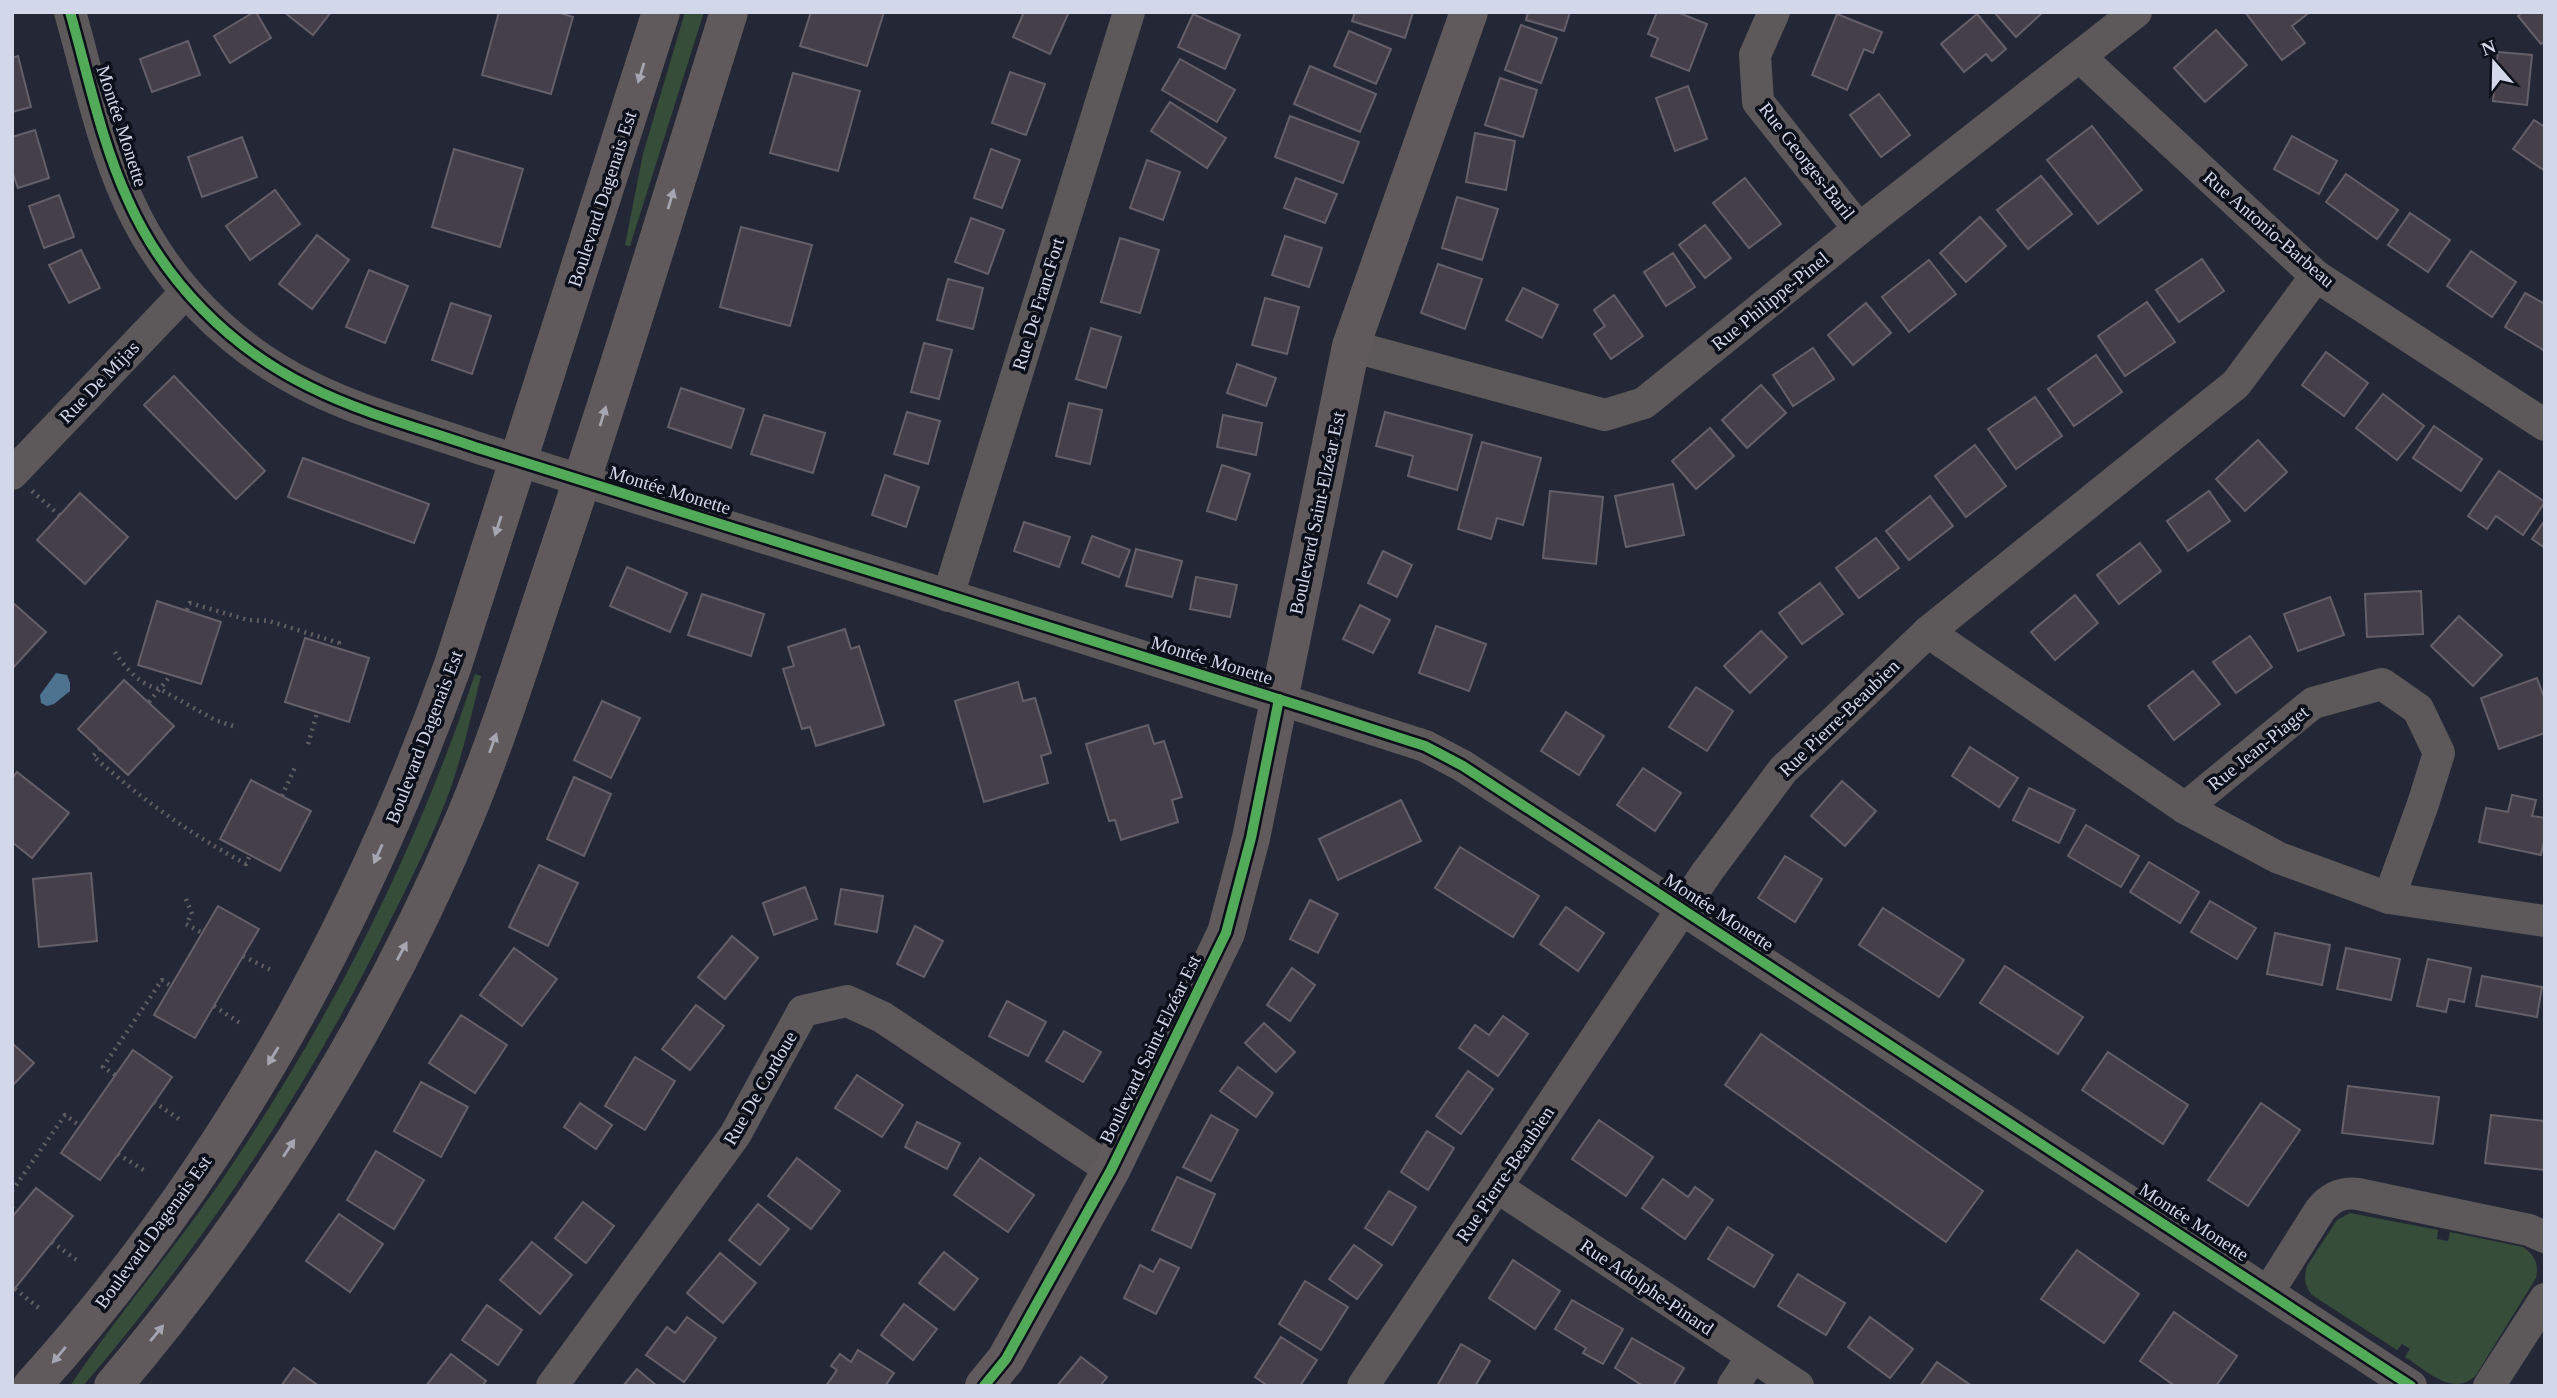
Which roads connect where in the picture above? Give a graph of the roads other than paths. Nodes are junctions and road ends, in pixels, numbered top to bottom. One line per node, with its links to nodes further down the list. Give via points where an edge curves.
1 (661, 12): 14 (main road, Boulevard Dagenais Est, one-way to 14)
2 (729, 12): 16 (main road, one-way to 2)
3 (1129, 12): 17 (street, Rue De FrancFort)
4 (1469, 12): 12 (main road, Boulevard Saint-Elzéar Est)
5 (1774, 12): 9 (street, Rue Georges-Baril, via 1755,55 1758,102)
6 (2136, 12): 8 (street, Rue Philippe-Pinel)
7 (80, 15): 11 (street, Montée Monette, via 104,136 127,200 154,249)
8 (2080, 58): 9 (street, Rue Philippe-Pinel); 10 (street, Rue Antonio-Barbeau)
9 (1859, 229): 12 (street, Rue Philippe-Pinel, via 1644,402 1605,415)
10 (2316, 276): 13 (street, Rue Antonio-Barbeau); 18 (street, Rue Pierre-Beaubien, via 2236,384)
11 (187, 292): 14 (street, Montée Monette, via 245,346 312,388); 15 (street, Rue De Mijas)
12 (1351, 346): 19 (main road, Boulevard Saint-Elzéar Est)
13 (2545, 425)
14 (519, 461): 16 (street, Montée Monette); 30 (main road, Boulevard Dagenais Est, one-way to 30, via 417,764 325,964 194,1180)
15 (13, 474)
16 (582, 481): 17 (street, Montée Monette); 31 (main road, one-way to 16, via 200,1279 280,1163 359,1033 411,934 465,817)
17 (948, 596): 19 (street, Montée Monette)
18 (1928, 632): 20 (street, Rue Jean-Piaget); 22 (street, Rue Pierre-Beaubien, via 1783,770)
19 (1279, 699): 22 (street, Montée Monette, via 1447,757); 24 (main road, Boulevard Saint-Elzéar Est, via 1226,933)
20 (2185, 808): 21 (street, Rue Jean-Piaget, via 2279,859); 21 (street, Rue Jean-Piaget, via 2313,703 2382,684 2418,709 2439,753)
21 (2389, 898): 23 (street, Rue Jean-Piaget)
22 (1683, 909): 25 (street, Rue Pierre-Beaubien); 27 (street, Montée Monette)
23 (2545, 921)
24 (1111, 1170): 32 (street, Rue De Cordoue, via 882,1017 847,1001 803,1011 735,1135); 33 (main road, Boulevard Saint-Elzéar Est, via 1006,1359)
25 (1497, 1186): 29 (street, Rue Adolphe-Pinard); 34 (street, Rue Pierre-Beaubien)
26 (2545, 1237): 27 (street, via 2344,1194 2330,1199 2320,1210)
27 (2269, 1291): 37 (street, Montée Monette)
28 (2545, 1299): 38 (street)
29 (1752, 1357): 35 (street); 36 (street, Rue Adolphe-Pinard)
30 (32, 1386)
31 (113, 1386)
32 (552, 1386)
33 (984, 1386)
34 (1363, 1386)
35 (1733, 1386)
36 (1798, 1386)
37 (2411, 1386)
38 (2489, 1386)

